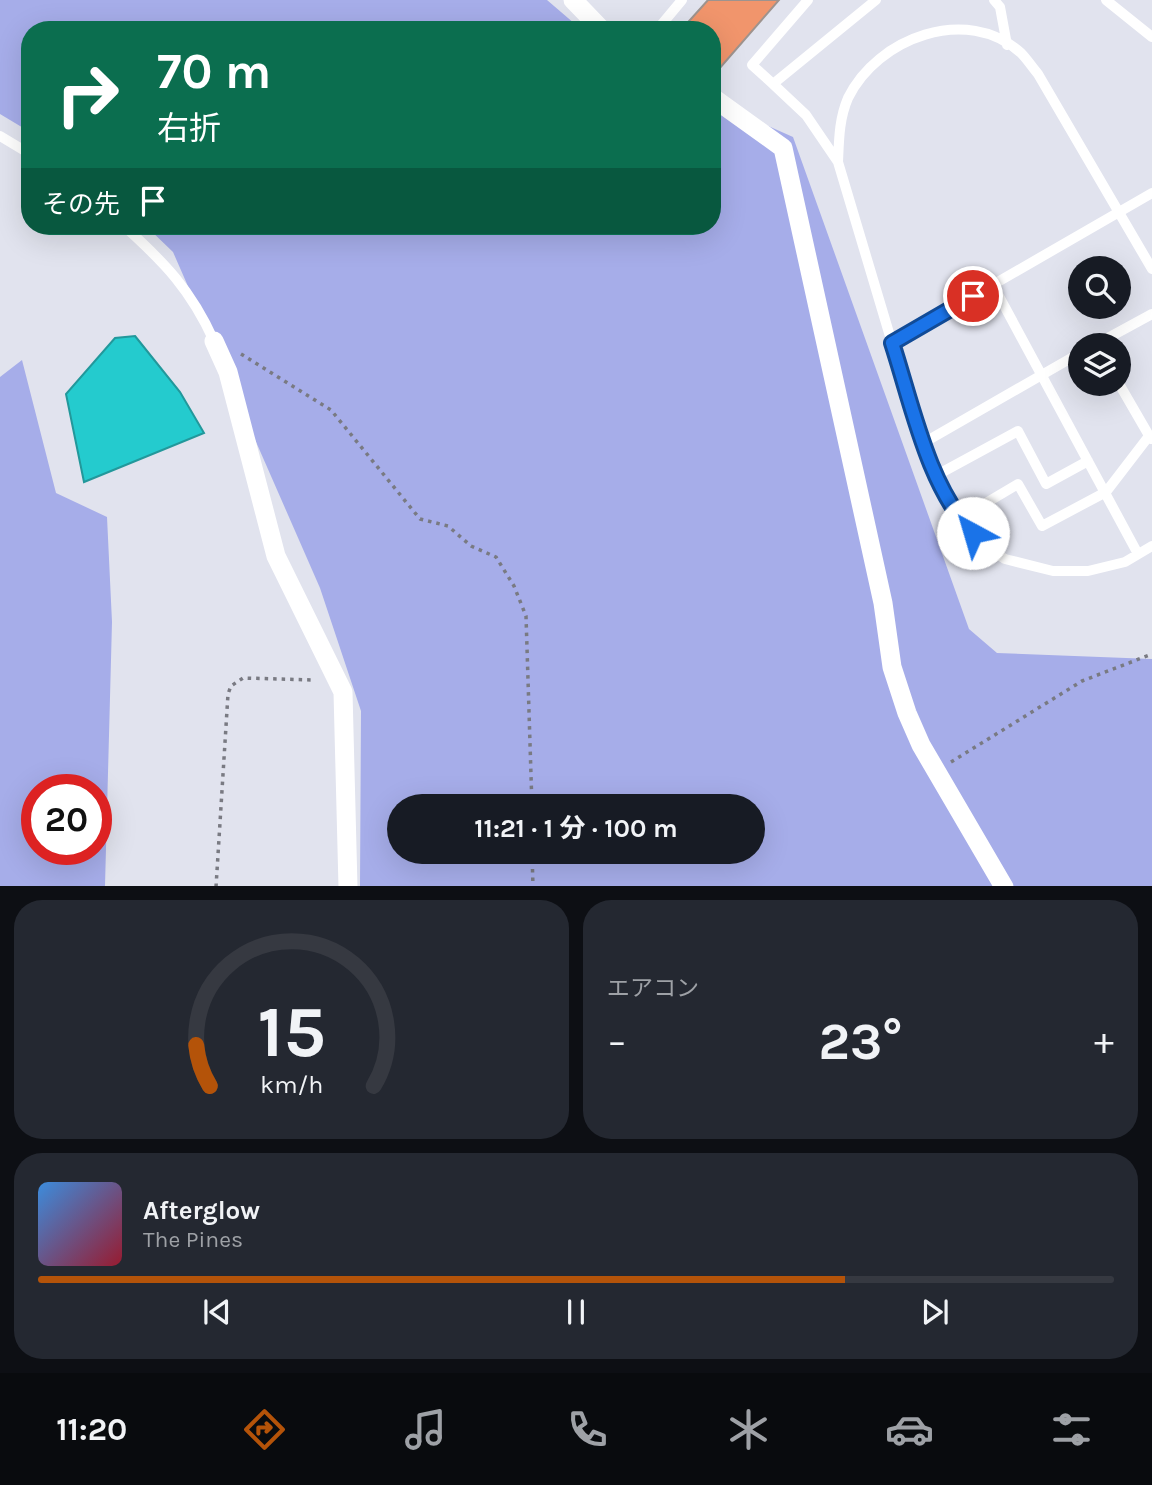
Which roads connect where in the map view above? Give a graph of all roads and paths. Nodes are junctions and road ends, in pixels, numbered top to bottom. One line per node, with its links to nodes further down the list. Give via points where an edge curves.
1 (573, 0): 7 (street)
2 (682, 0): 8 (lane)
3 (808, 0): 11 (lane, via 752,65)
4 (876, 0): 11 (lane)
5 (994, 0): 10 (lane, via 1000,7)
6 (1106, 0): 9 (lane)
7 (593, 21)
8 (664, 21)
9 (1152, 37)
10 (1007, 45): 15 (lane, via 958,29 926,33 898,46 870,66 848,98 839,125); 17 (lane, via 1020,52 1038,74)
11 (773, 84): 15 (lane, via 806,114)
12 (721, 103): 38 (street, via 783,148 883,603 892,667 921,745)
13 (0, 136): 14 (lane)
14 (21, 149)
15 (838, 162): 24 (lane)
16 (1152, 193): 17 (lane)
17 (1120, 211): 19 (lane); 20 (lane)
18 (134, 235): 23 (lane, via 186,288)
19 (1152, 269)
20 (993, 285): 24 (lane); 26 (lane)
21 (1152, 314): 22 (lane)
22 (1117, 333)
23 (214, 341): 37 (street, via 228,372 276,556); 39 (path, via 331,410 419,519 448,526 471,546 496,556 526,615)
24 (892, 343): 29 (lane)
25 (1068, 359): 26 (lane)
26 (1040, 374): 29 (lane); 30 (lane)
27 (1126, 396): 28 (lane)
28 (1150, 438): 32 (lane)
29 (925, 442): 31 (lane)
30 (1088, 461): 31 (lane, via 1046,484 1018,431); 32 (lane)
31 (937, 475): 33 (lane)
32 (1106, 492): 33 (lane, via 1042,526 1018,485); 35 (lane)
33 (959, 519): 35 (lane, via 986,547 1035,568 1088,571)
34 (1152, 546): 35 (lane)
35 (1138, 554)
36 (1152, 654): 38 (path, via 1082,681)
37 (335, 675): 41 (path, via 317,680 243,678 231,686); 42 (street, via 344,700)
38 (938, 770): 44 (street)
39 (532, 794)
40 (532, 864): 43 (path)
41 (215, 886)
42 (348, 886)
43 (533, 886)
44 (1002, 886)

